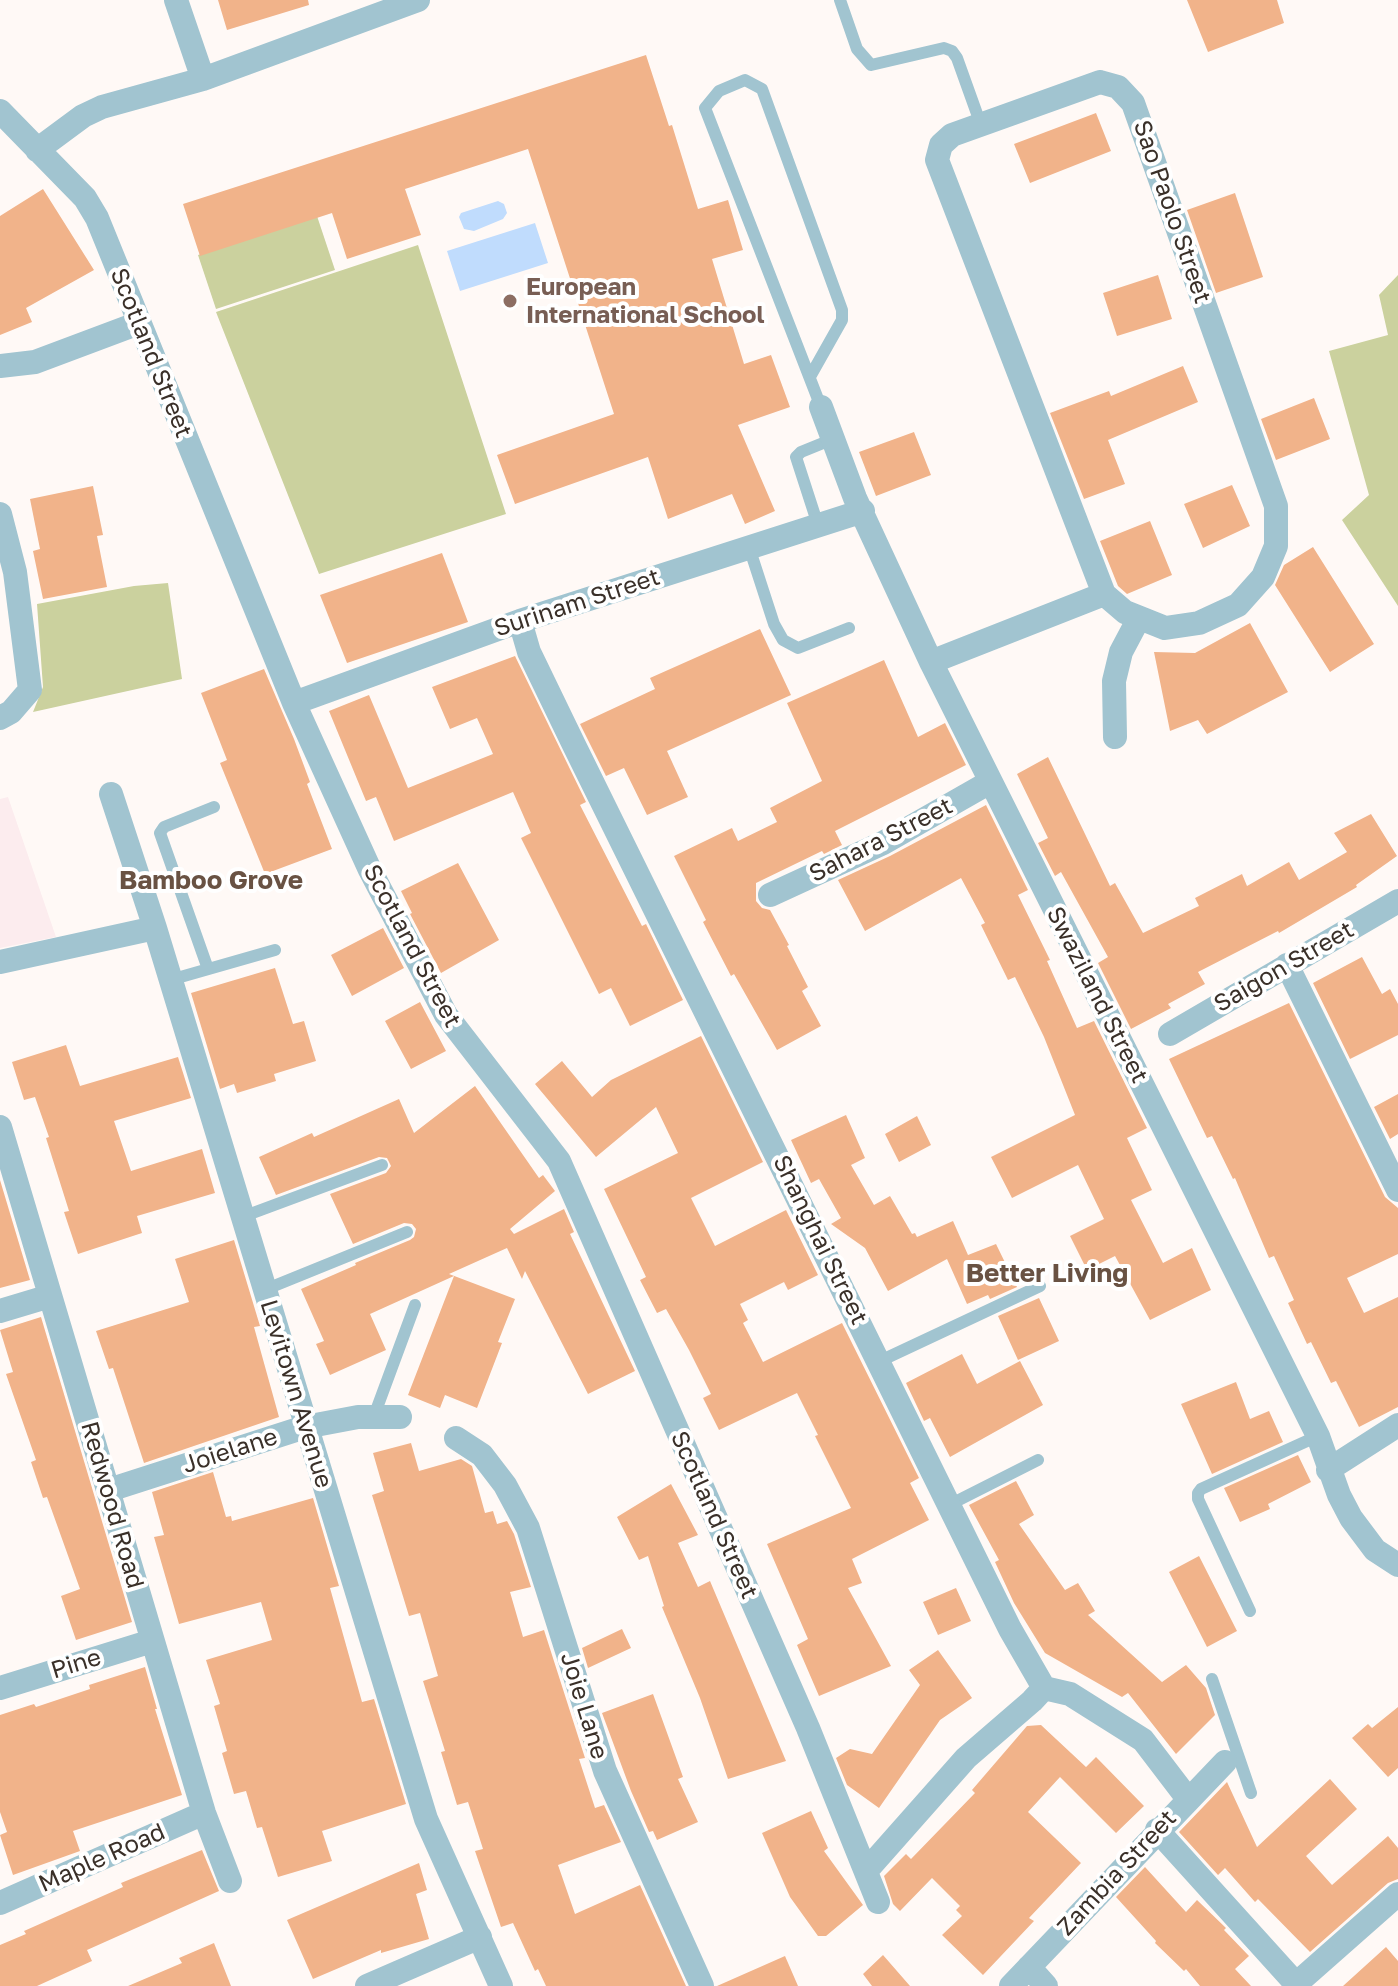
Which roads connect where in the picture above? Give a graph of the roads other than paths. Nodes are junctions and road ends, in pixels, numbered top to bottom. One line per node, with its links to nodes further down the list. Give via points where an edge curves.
1 (176, 0): 4 (street)
2 (418, 0): 4 (street)
3 (840, 0): 6 (lane, via 857,49 871,65 944,48 952,51)
4 (203, 79): 7 (street, via 102,107)
5 (0, 111): 7 (street, Scotland Street)
6 (981, 125): 18 (street, Sao Paolo Street, via 947,139 937,160); 19 (street, Sao Paolo Street, via 1100,82 1118,87 1133,103 1276,506 1276,546 1263,577 1238,605 1199,623 1165,628)
7 (37, 150): 8 (street, Scotland Street, via 92,207)
8 (139, 323): 9 (street, via 35,362); 23 (street, Scotland Street)
9 (0, 366)
10 (811, 375): 10 (lane, via 842,320 842,310 762,89 745,80 719,91 705,108); 11 (lane)
11 (821, 407): 12 (street, Swaziland Street)
12 (833, 439): 13 (street, Swaziland Street); 15 (lane, via 796,457)
13 (863, 511): 15 (street, Surinam Street); 22 (street, Swaziland Street)
14 (0, 514): 17 (street)
15 (818, 525): 16 (street, Surinam Street)
16 (749, 547): 20 (street, Surinam Street); 21 (lane, via 783,640 798,648)
17 (7, 573): 24 (street, via 30,690)
18 (1104, 594): 19 (street, Sao Paolo Street); 22 (street)
19 (1139, 618): 25 (street, via 1121,652 1114,681)
20 (520, 621): 23 (street, Surinam Street); 48 (street, Shanghai Street, via 567,732)
21 (849, 628)
22 (931, 662): 26 (street, Swaziland Street)
23 (294, 703): 70 (street, Scotland Street, via 370,870 446,1015 559,1161)
24 (0, 718)
25 (1115, 737)
26 (990, 782): 29 (street, Sahara Street, via 883,843); 53 (street, Swaziland Street)
27 (111, 794): 31 (street, Levitown Avenue)
28 (214, 807): 35 (lane, via 160,833)
29 (770, 895)
30 (1398, 901): 34 (street, Saigon Street)
31 (155, 928): 33 (street); 36 (street, Levitown Avenue)
32 (275, 950): 35 (lane)
33 (0, 962)
34 (1287, 965): 37 (street, Saigon Street); 40 (street)
35 (208, 969): 36 (lane)
36 (170, 980): 41 (street, Levitown Avenue)
37 (1170, 1034)
38 (0, 1127): 45 (street, Redwood Road)
39 (382, 1165): 41 (lane)
40 (1398, 1190)
41 (242, 1217): 44 (street, Levitown Avenue)
42 (407, 1232): 44 (lane)
43 (1040, 1286): 48 (lane)
44 (264, 1290): 52 (street, Levitown Avenue)
45 (50, 1296): 47 (street); 57 (street, Redwood Road)
46 (415, 1305): 49 (lane)
47 (0, 1311)
48 (880, 1361): 58 (street, Shanghai Street)
49 (374, 1416): 50 (street, Joielane); 52 (street, Joielane)
50 (400, 1417)
51 (1398, 1425): 56 (street)
52 (305, 1427): 57 (street, Joielane); 75 (street, Levitown Avenue, via 426,1819)
53 (1318, 1436): 56 (street, Swaziland Street); 60 (lane, via 1198,1493)
54 (456, 1438): 80 (street, Joie Lane, via 482,1455 528,1528 605,1771)
55 (1038, 1460): 58 (lane)
56 (1328, 1470): 59 (street, Swaziland Street, via 1364,1537)
57 (109, 1490): 61 (street, Redwood Road)
58 (949, 1505): 64 (street, Shanghai Street)
59 (1398, 1565)
60 (1250, 1611)
61 (152, 1641): 63 (street, Pine); 68 (street, Redwood Road)
62 (1212, 1679): 65 (lane)
63 (0, 1688)
64 (1044, 1688): 67 (street, via 1070,1694 1143,1740); 70 (street, via 966,1758)
65 (1231, 1757): 66 (lane); 67 (street, Zambia Street)
66 (1251, 1793)
67 (1188, 1799): 69 (street, Zambia Street)
68 (204, 1813): 71 (street, Redwood Road); 74 (street, Maple Road)
69 (1157, 1830): 76 (street, Zambia Street); 77 (street)
70 (866, 1871): 73 (street, Scotland Street)
71 (230, 1881)
72 (1398, 1894): 77 (street)
73 (878, 1902)
74 (0, 1903)
75 (480, 1937): 78 (street); 79 (street, Levitown Avenue)
76 (1029, 1967): 81 (street, Zambia Street); 82 (street)
77 (1297, 1985)
78 (367, 1986)
79 (501, 1986)
80 (702, 1986)
81 (1011, 1986)
82 (1046, 1986)

